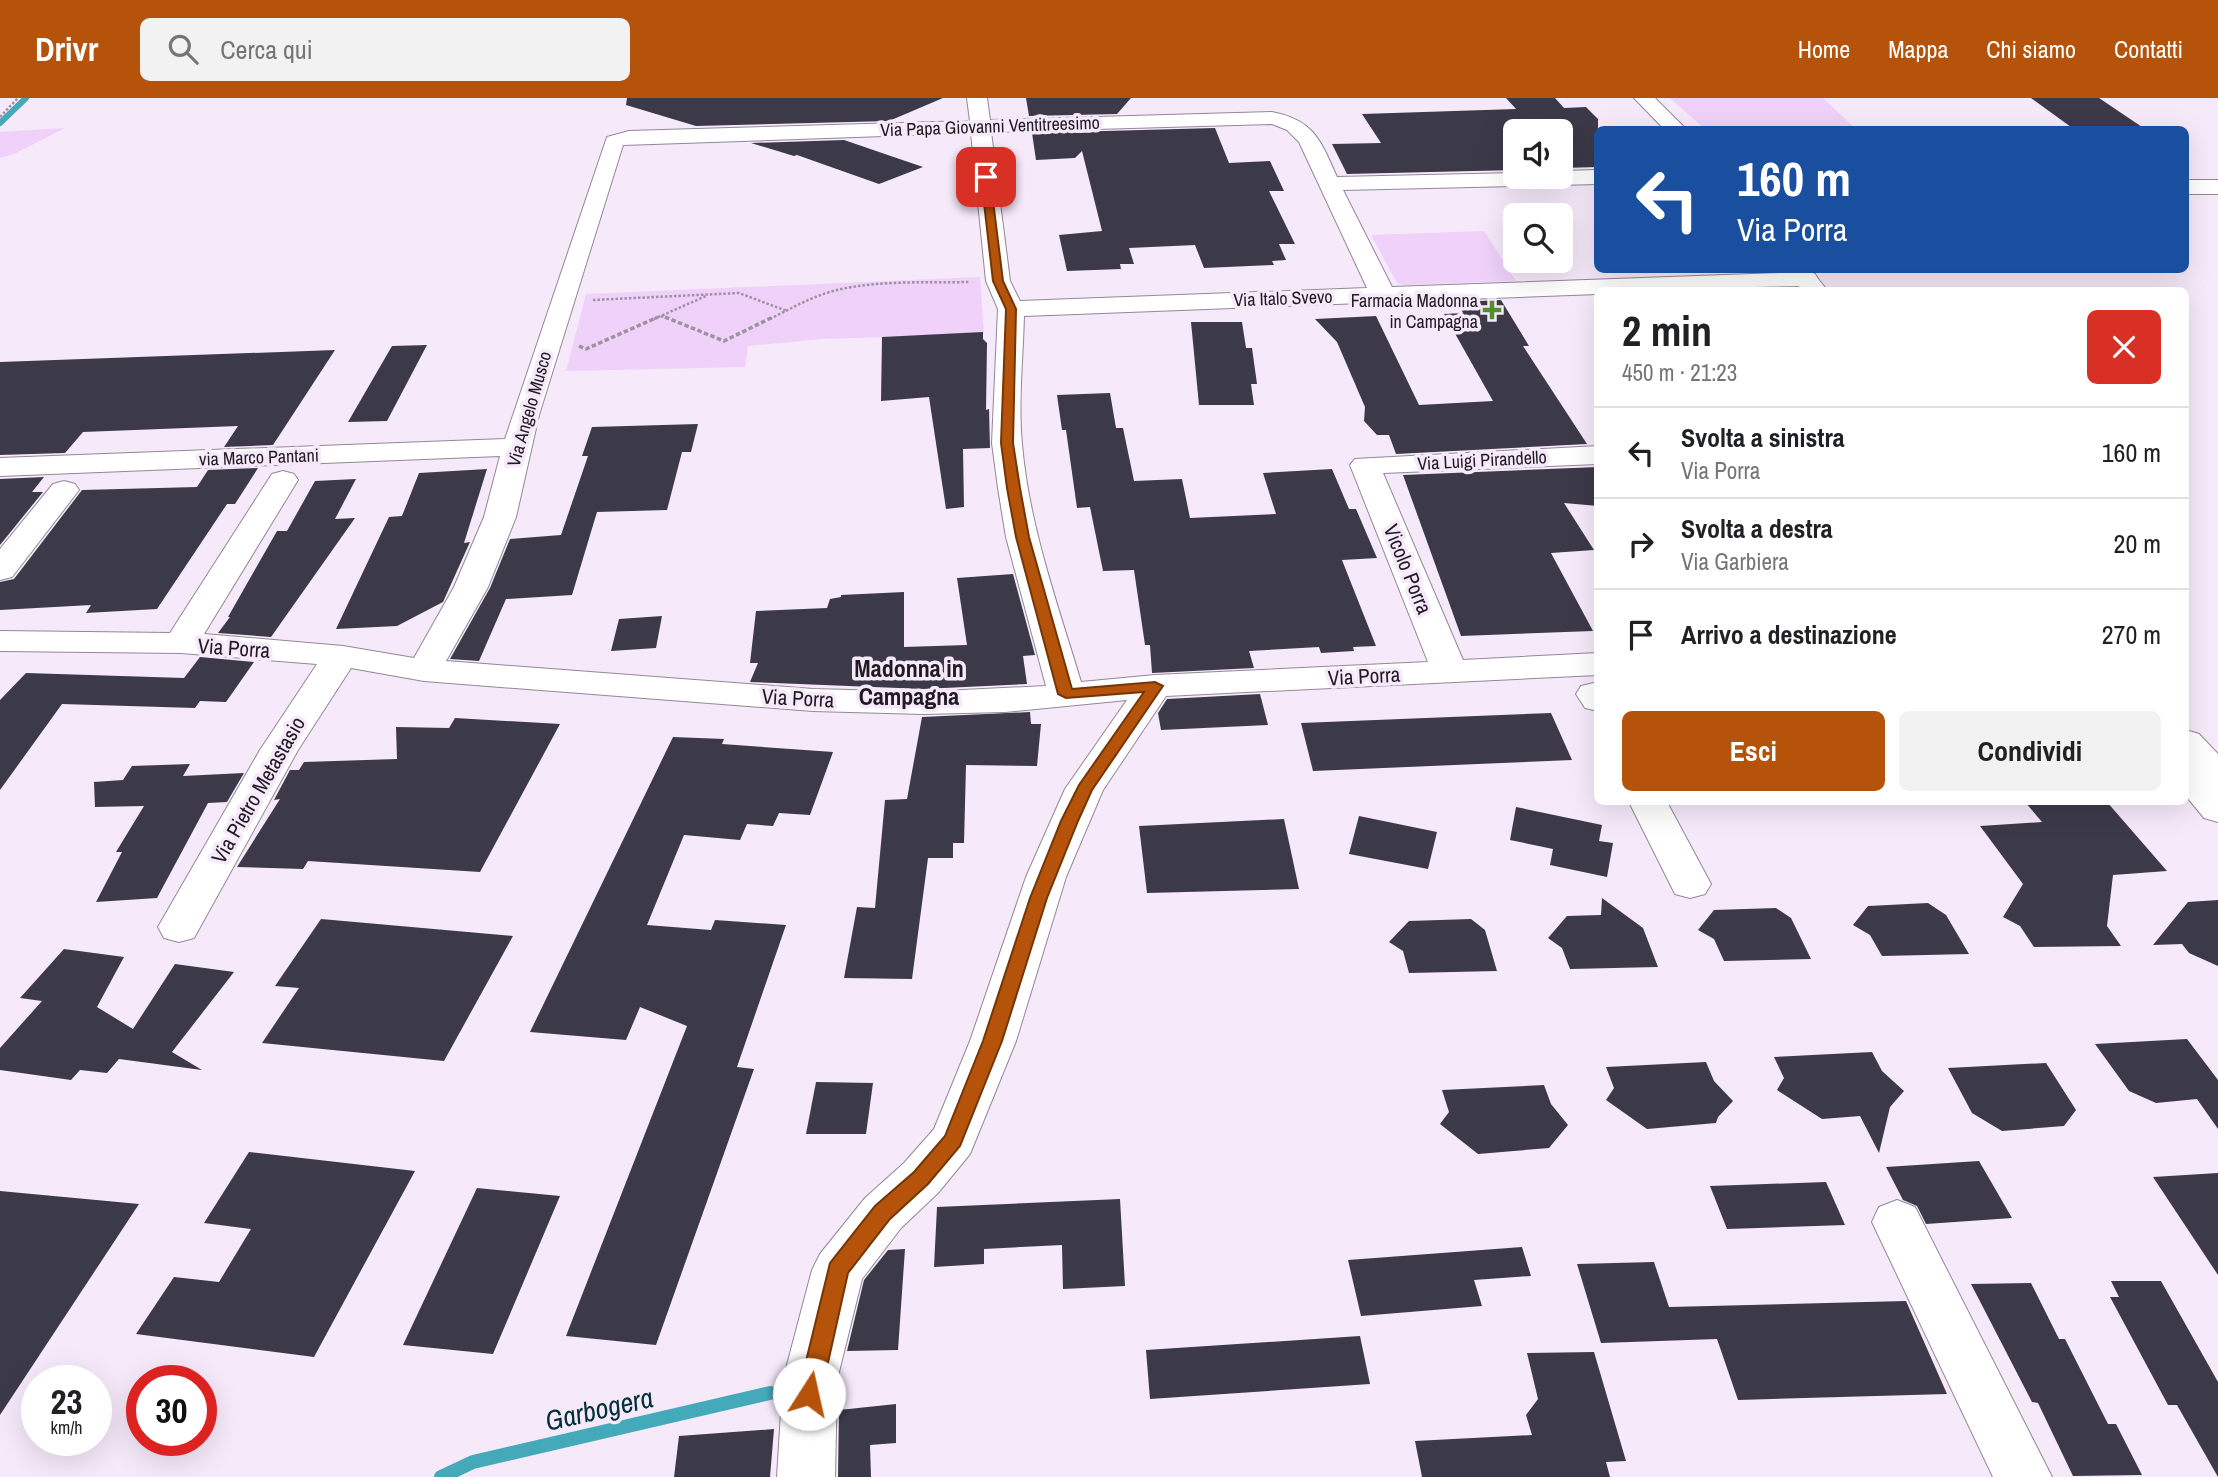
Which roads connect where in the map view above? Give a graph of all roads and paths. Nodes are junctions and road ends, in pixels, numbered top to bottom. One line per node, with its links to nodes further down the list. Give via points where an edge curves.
1 (18, 98): 4 (path)
2 (977, 98): 5 (street)
3 (1644, 98): 6 (street)
4 (0, 117)
5 (979, 126): 7 (street, Via Papa Giovanni Ventitreesimo); 9 (street, Via Papa Giovanni Ventitreesimo, via 1281,119 1302,129); 13 (street)
6 (1673, 126)
7 (614, 141): 16 (street, Via Angelo Musco)
8 (1594, 177): 9 (street)
9 (1329, 184): 14 (street, Via Papa Giovanni Ventitreesimo)
10 (2189, 187): 11 (street)
11 (2218, 187)
12 (1807, 280): 14 (street, Via Italo Svevo)
13 (998, 281): 17 (street); 18 (path, via 849,288 820,295)
14 (1382, 293): 17 (street, Via Italo Svevo)
15 (710, 295): 16 (path); 18 (path, via 739,293); 19 (path)
16 (561, 301): 20 (street, Via Angelo Musco)
17 (1011, 309): 35 (street, via 1007,431 1013,488)
18 (787, 311): 19 (path, via 724,341)
19 (661, 316): 20 (path, via 586,349 562,339)
20 (549, 340): 21 (street, Via Angelo Musco)
21 (517, 447): 24 (street, via Marco Pantani); 32 (street, Via Angelo Musco, via 500,517 471,587)
22 (1594, 455): 23 (street, Via Luigi Pirandello)
23 (1366, 466): 33 (street, Vicolo Porra)
24 (0, 467)
25 (283, 480): 29 (street)
26 (65, 490): 27 (street)
27 (0, 570)
28 (0, 641): 29 (street, Via Porra)
29 (181, 643): 30 (street, Via Porra)
30 (343, 656): 32 (street, Via Porra); 42 (street, Via Pietro Metastasio, via 279,750)
31 (1594, 664): 33 (street, Via Porra)
32 (424, 670): 35 (street, Via Porra, via 813,700 991,701)
33 (1450, 672): 34 (street, Via Porra)
34 (1155, 686): 35 (street, Via Porra); 44 (street, via 1084,789 1041,890 993,1041 953,1140 883,1213 838,1270 810,1380)
35 (1066, 694)
36 (2189, 745): 38 (street)
37 (2189, 775): 40 (street)
38 (2218, 777)
39 (1650, 805): 41 (street)
40 (2218, 809)
41 (1690, 884)
42 (179, 927)
43 (1897, 1222): 45 (street)
44 (806, 1477)
45 (2023, 1477)

